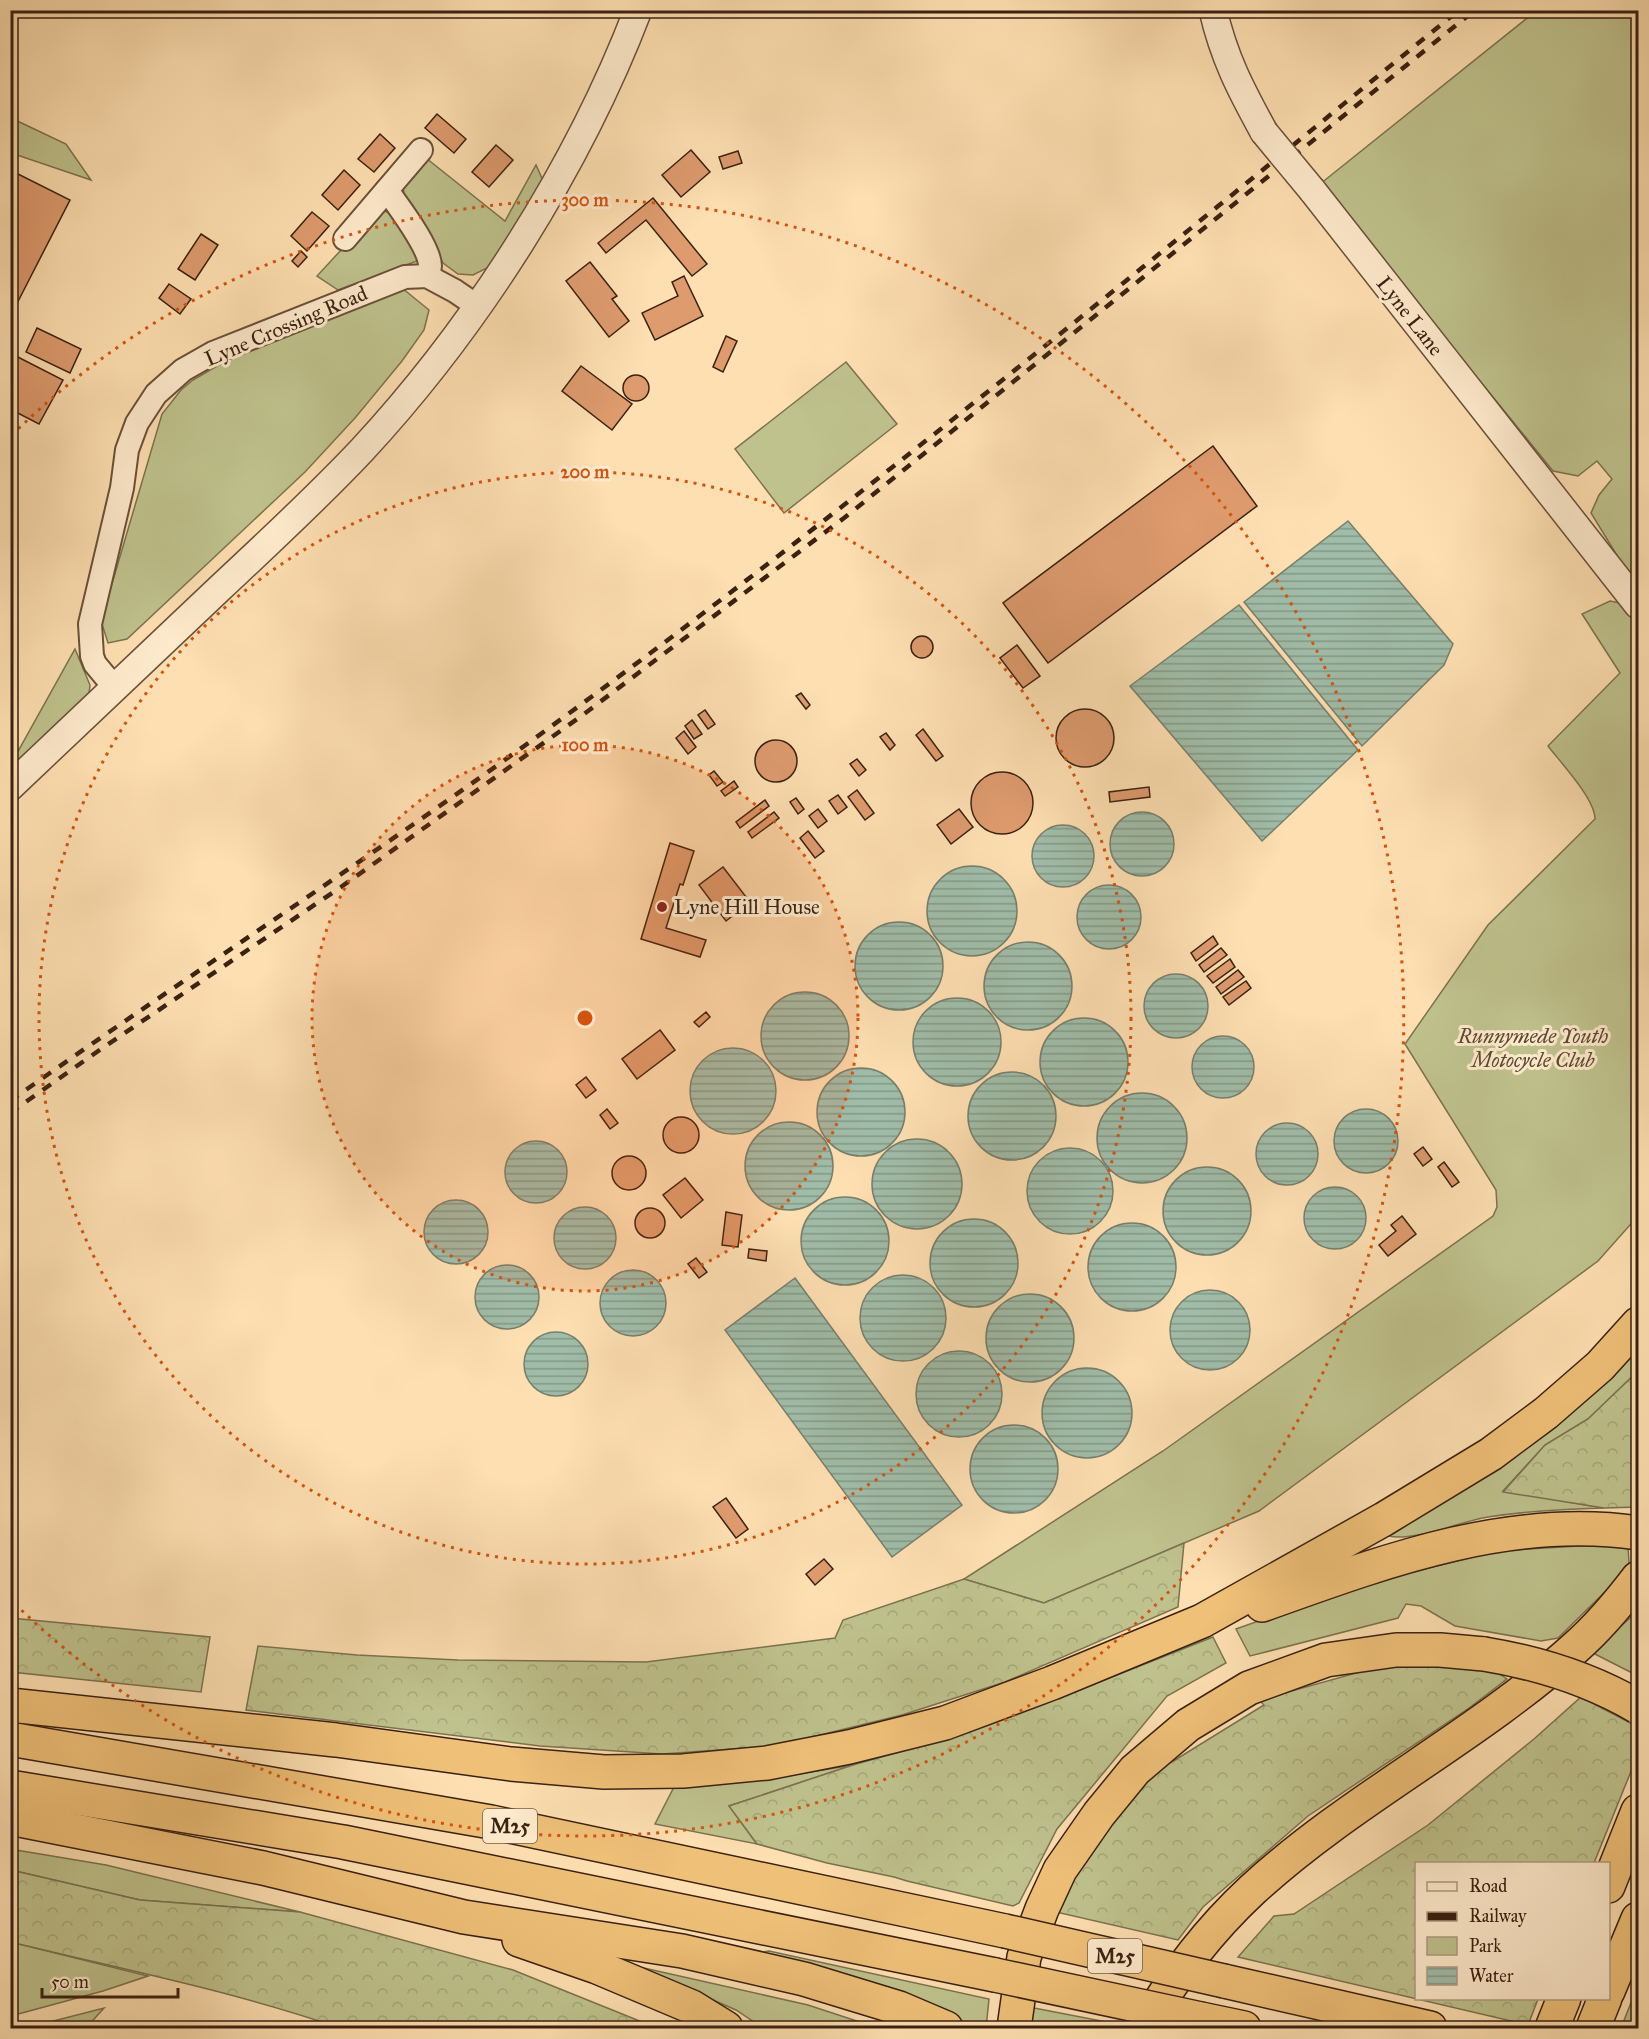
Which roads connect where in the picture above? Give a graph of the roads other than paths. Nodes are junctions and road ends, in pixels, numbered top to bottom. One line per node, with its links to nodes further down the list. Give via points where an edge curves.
1 (638, 10): 7 (street, via 624,48 562,171)
2 (1212, 10): 8 (street, Lyne Lane, bridge, via 1226,60 1264,132)
3 (421, 150): 4 (street)
4 (387, 190): 5 (street); 6 (street, via 423,248 430,266)
5 (345, 239)
6 (428, 276): 7 (street); 9 (street, Lyne Crossing Road, via 395,280 213,353 183,370 156,394 138,423 128,450 90,624 95,664)
7 (477, 306): 9 (street, via 425,377 362,449)
8 (1638, 605)
9 (115, 688): 10 (street)
10 (10, 787)
11 (1638, 1324): 14 (highway, via 1584,1379 1491,1454 1384,1519)
12 (1623, 1530): 14 (highway, via 1550,1529 1479,1537 1368,1567 1253,1608)
13 (1638, 1578): 30 (highway, via 1576,1648 1527,1688 1302,1847 1251,1891 1200,1945 1165,1991)
14 (1202, 1620): 15 (highway, via 945,1723 849,1747 683,1771 603,1772 511,1764 336,1740)
15 (10, 1706)
16 (1638, 1707): 29 (highway, bridge, via 1595,1685 1534,1664 1440,1650 1396,1650 1326,1660 1249,1688 1188,1725 1135,1770 1060,1870 1024,1958)
17 (10, 1739): 32 (highway, M25, bridge, via 491,1822 1005,1931)
18 (10, 1787): 31 (highway, M25, bridge, via 343,1842)
19 (1638, 1811): 21 (highway)
20 (10, 1818): 22 (highway, via 263,1868)
21 (1610, 1881)
22 (464, 1917): 27 (highway, via 692,2007); 28 (highway, via 682,1952 804,1979 899,2008)
23 (1638, 1919): 24 (highway)
24 (1610, 1986)
25 (1563, 2000): 33 (highway)
26 (1604, 2000): 34 (highway)
27 (726, 2028)
28 (946, 2028)
29 (1014, 2028)
30 (1144, 2028)
31 (1244, 2028)
32 (1430, 2028)
33 (1552, 2028)
34 (1593, 2028)

